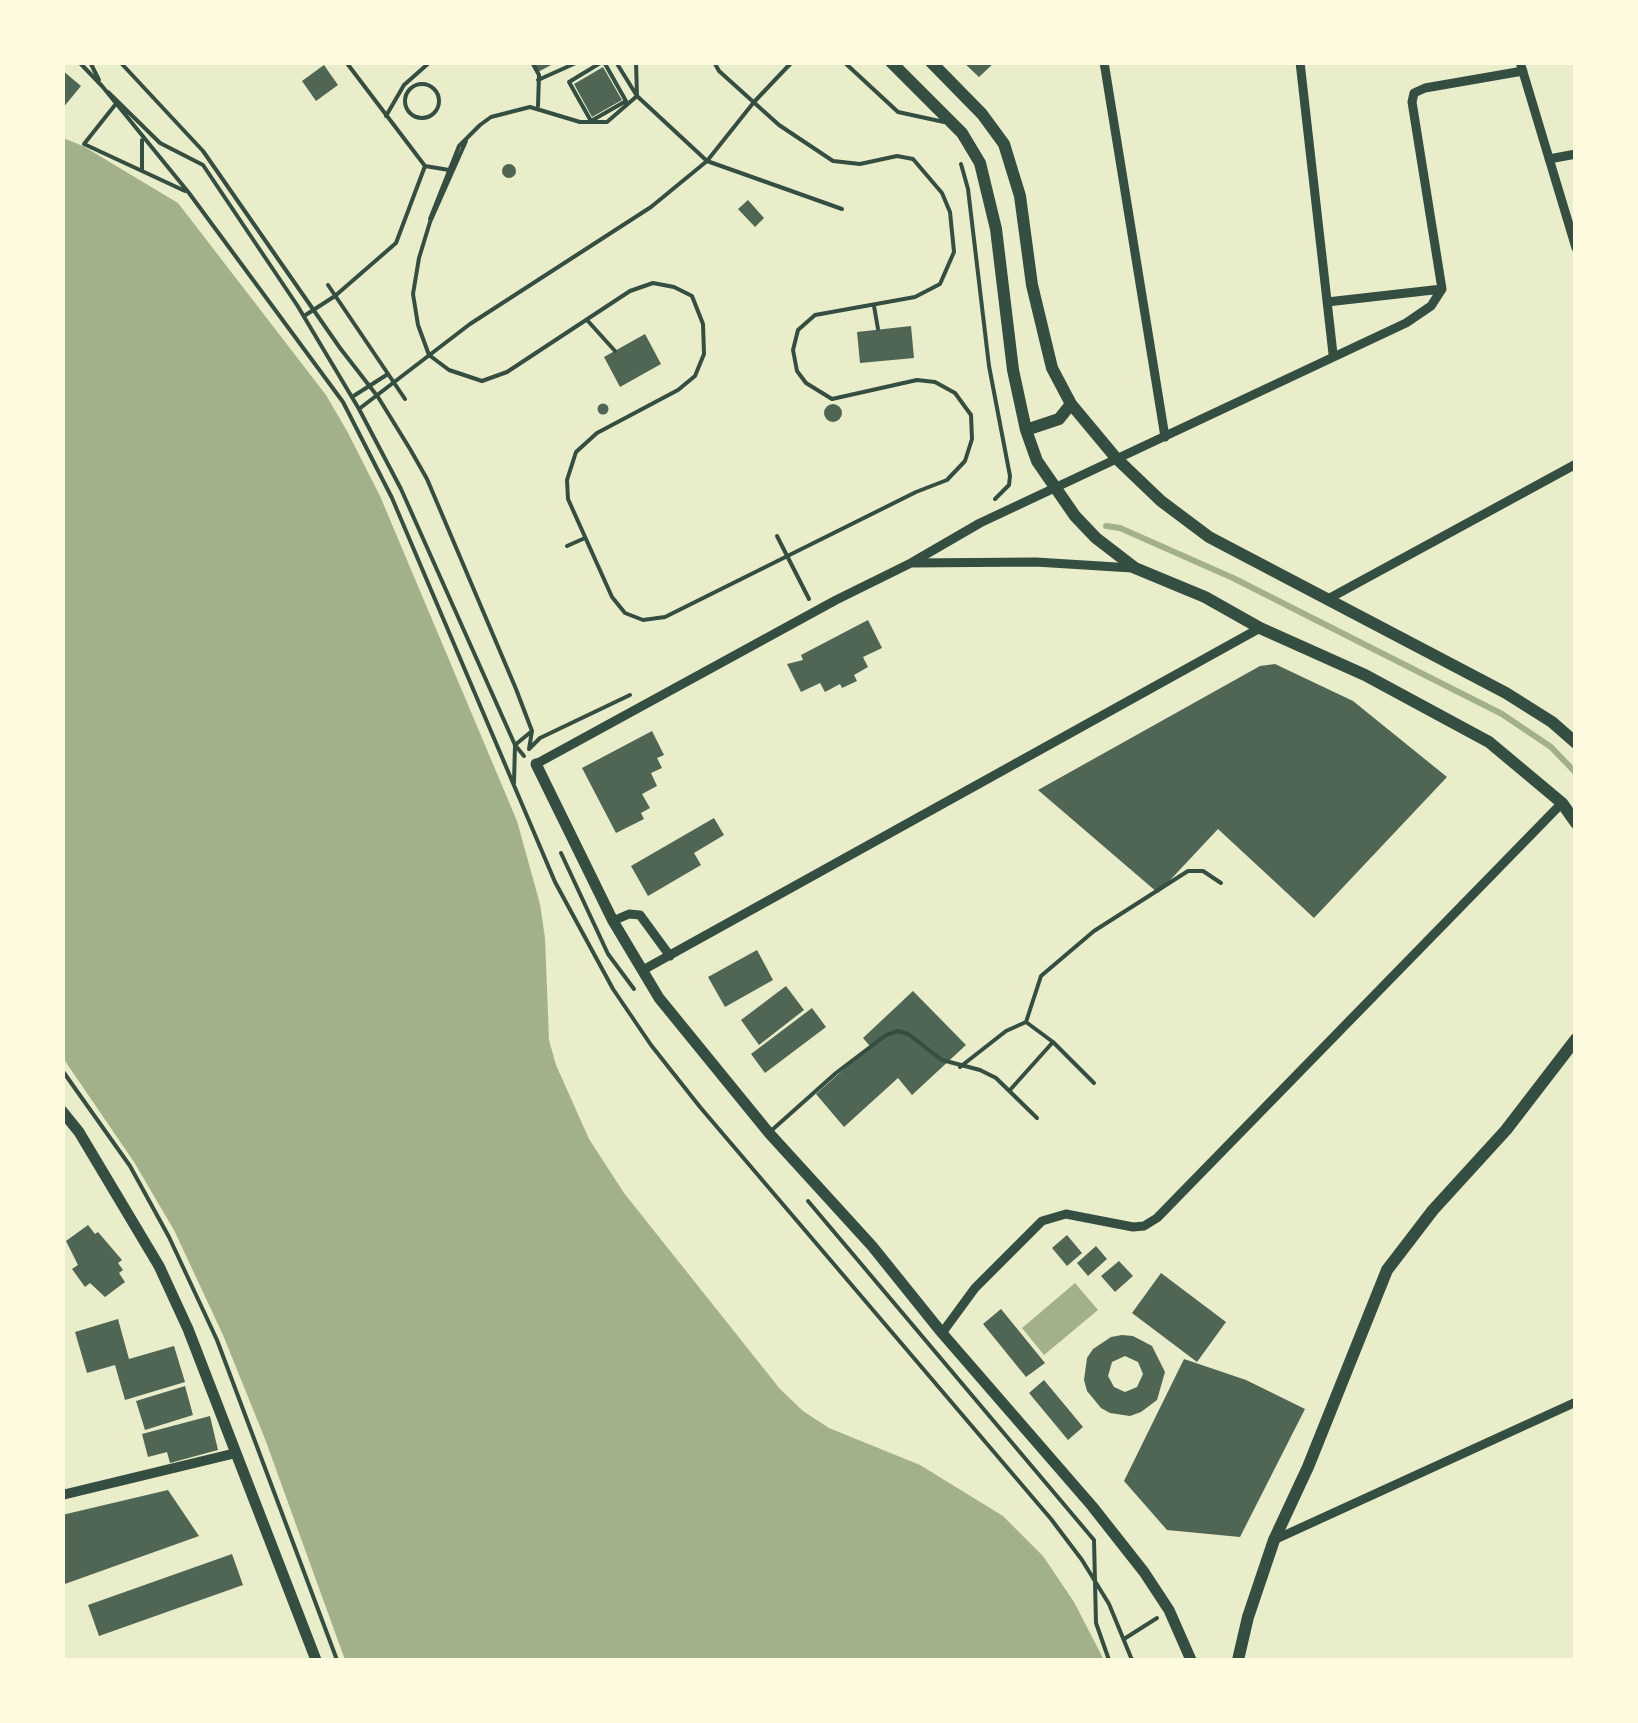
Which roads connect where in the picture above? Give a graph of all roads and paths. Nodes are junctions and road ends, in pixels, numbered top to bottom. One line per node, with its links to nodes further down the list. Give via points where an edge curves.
1 (90, 62): 26 (path)
2 (120, 62): 49 (path, via 202,151)
3 (430, 62): 22 (path)
4 (532, 62): 21 (path)
5 (578, 62): 17 (path)
6 (616, 62): 23 (path)
7 (636, 62): 25 (path)
8 (714, 62): 27 (path)
9 (792, 62): 27 (path)
10 (844, 62): 30 (lane, via 898,112)
11 (891, 62): 30 (main road)
12 (931, 62): 62 (main road, via 982,114 1014,168 1041,334)
13 (1104, 62): 65 (street)
14 (1300, 62): 47 (street)
15 (346, 63): 19 (path); 29 (path)
16 (602, 63): 20 (path); 24 (path)
17 (568, 67): 20 (path); 21 (path)
18 (1522, 67): 35 (street); 45 (street, via 1414,93)
19 (338, 70)
20 (574, 78): 24 (path, via 569,82 591,120 626,101)
21 (538, 80): 28 (path)
22 (407, 87): 22 (path, via 409,112 424,118 434,112 438,96 432,87); 29 (path)
23 (632, 89): 24 (path); 25 (path)
24 (622, 95)
25 (636, 96): 28 (path, via 596,124); 36 (path)
26 (118, 102): 31 (path); 38 (path, via 84,144)
27 (754, 102): 36 (path); 48 (path, via 833,161 913,159 942,192 954,252 940,284)
28 (538, 109): 32 (path, via 491,117)
29 (386, 116): 37 (path)
30 (952, 123): 64 (main road, via 970,144 988,186)
31 (147, 130): 38 (path); 50 (path, via 202,165)
32 (466, 141): 39 (path); 42 (path)
33 (957, 151): 69 (path, via 1010,476)
34 (1576, 154): 35 (street)
35 (1549, 159): 43 (street)
36 (707, 161): 41 (path); 55 (path, via 624,226)
37 (426, 166): 39 (path); 46 (path, via 396,243)
38 (142, 170): 40 (path)
39 (449, 170): 42 (path)
40 (189, 193)
41 (842, 209)
42 (430, 222): 55 (path, via 414,294)
43 (1576, 248)
44 (328, 286): 46 (path)
45 (1442, 289): 47 (street); 54 (street, via 1406,322)
46 (335, 296): 49 (path); 56 (path)
47 (1327, 302): 54 (street)
48 (874, 306): 52 (path); 73 (path, via 814,315 798,330 797,371 832,399 916,380 935,382 955,393 971,415 965,460 947,480)
49 (313, 309): 50 (path); 58 (path)
50 (304, 316): 59 (path)
51 (587, 320): 53 (path); 55 (path, via 482,381); 71 (path, via 630,291 674,287 692,296 704,324 704,354 696,376 576,452 566,480)
52 (878, 330)
53 (616, 351)
54 (1334, 354): 65 (street)
55 (429, 355): 57 (path)
56 (388, 374): 57 (path); 58 (path)
57 (395, 384): 60 (path); 61 (path)
58 (370, 386): 59 (path); 60 (path)
59 (352, 397): 63 (path)
60 (378, 397): 63 (path); 80 (path, via 427,480)
61 (405, 399)
62 (1071, 404): 64 (main road, via 1058,419); 66 (main road)
63 (359, 409): 82 (path)
64 (1026, 430): 68 (main road)
65 (1164, 437): 66 (street)
66 (1116, 458): 68 (street); 76 (main road, via 1209,537)
67 (1576, 464): 76 (street)
68 (1054, 488): 74 (street); 75 (main road, via 1096,538)
69 (992, 502)
70 (777, 536): 73 (path)
71 (585, 538): 72 (path); 73 (path, via 612,597 625,613 643,620 665,617)
72 (567, 546)
73 (789, 557): 77 (path)
74 (911, 563): 75 (street); 77 (street)
75 (1135, 568): 78 (main road)
76 (1326, 600): 81 (main road, via 1506,693)
77 (816, 612): 84 (street)
78 (1260, 628): 86 (main road, via 1490,742); 91 (street)
79 (636, 692): 83 (path)
80 (532, 731): 82 (path); 83 (path)
81 (1576, 743)
82 (515, 745): 84 (path); 85 (path)
83 (529, 749): 84 (path)
84 (533, 762): 90 (main road)
85 (514, 787)
86 (1562, 803): 87 (main road); 104 (street, via 1157,1218 1133,1227 1066,1214 1042,1221 975,1288)
87 (1576, 823)
88 (556, 843): 93 (path, via 608,954)
89 (1221, 883): 94 (lane, via 1203,871 1188,871 1094,931 1041,976)
90 (613, 921): 91 (street, via 640,916); 92 (main road)
91 (670, 956): 92 (street)
92 (644, 970): 102 (main road, via 659,998)
93 (638, 993)
94 (1026, 1022): 96 (lane); 97 (lane)
95 (1576, 1038): 108 (main road, via 1387,1270)
96 (1053, 1042): 98 (lane); 99 (lane)
97 (960, 1066): 99 (lane, via 980,1070); 102 (lane, via 908,1034 886,1035)
98 (1094, 1083)
99 (1010, 1090): 101 (lane)
100 (62, 1111): 106 (main road, via 158,1266)
101 (1037, 1118)
102 (768, 1132): 104 (main road)
103 (802, 1194): 112 (path, via 1094,1540 1096,1623)
104 (942, 1333): 109 (main road, via 1092,1506)
105 (1576, 1402): 108 (street)
106 (236, 1453): 107 (street); 111 (main road)
107 (62, 1495)
108 (1274, 1540): 114 (main road)
109 (1169, 1610): 110 (path); 113 (main road)
110 (1124, 1639)
111 (316, 1660)
112 (1109, 1660)
113 (1191, 1660)
114 (1238, 1660)

